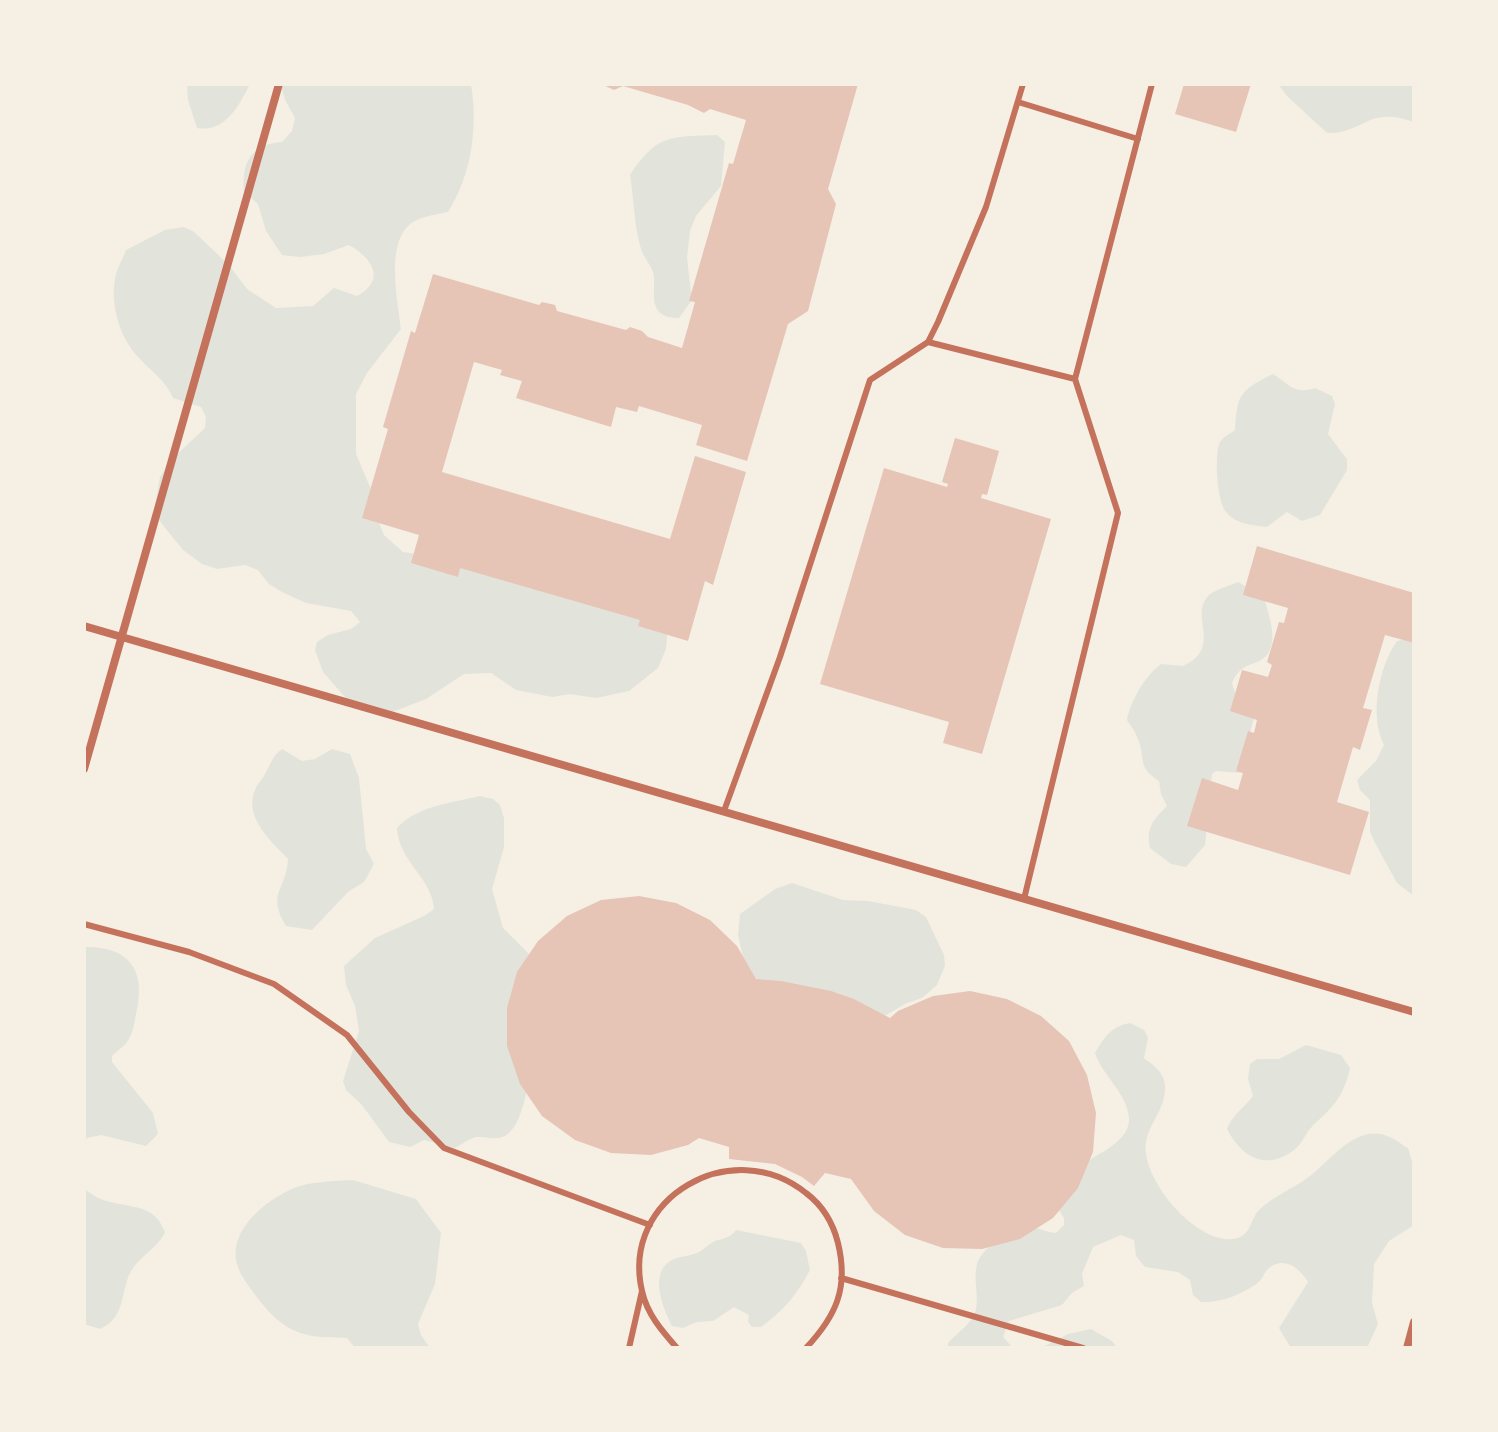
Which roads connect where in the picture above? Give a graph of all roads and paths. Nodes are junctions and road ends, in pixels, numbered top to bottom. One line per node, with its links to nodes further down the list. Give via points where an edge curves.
1 (279, 84): 9 (street)
2 (1023, 84): 4 (lane)
3 (1152, 84): 5 (lane)
4 (1018, 102): 5 (lane); 6 (lane, via 986,207)
5 (1138, 139): 7 (lane)
6 (928, 342): 7 (lane); 11 (lane, via 870,380)
7 (1075, 379): 12 (lane, via 1118,513)
8 (84, 626): 9 (street)
9 (121, 637): 10 (street); 11 (street)
10 (84, 769)
11 (724, 811): 12 (street)
12 (1024, 899): 14 (street)
13 (84, 924): 15 (lane, via 189,952 274,984 347,1035 444,1148)
14 (1414, 1012)
15 (650, 1225): 16 (lane, via 669,1198 696,1179 727,1169 760,1170 791,1181 817,1201 835,1229 843,1261); 17 (lane, via 640,1258)
16 (841, 1278): 21 (lane, via 827,1326); 22 (lane)
17 (642, 1291): 19 (lane); 20 (lane, via 655,1323)
18 (1414, 1322): 23 (street)
19 (629, 1348)
20 (677, 1348)
21 (806, 1348)
22 (1083, 1348)
23 (1407, 1348)

